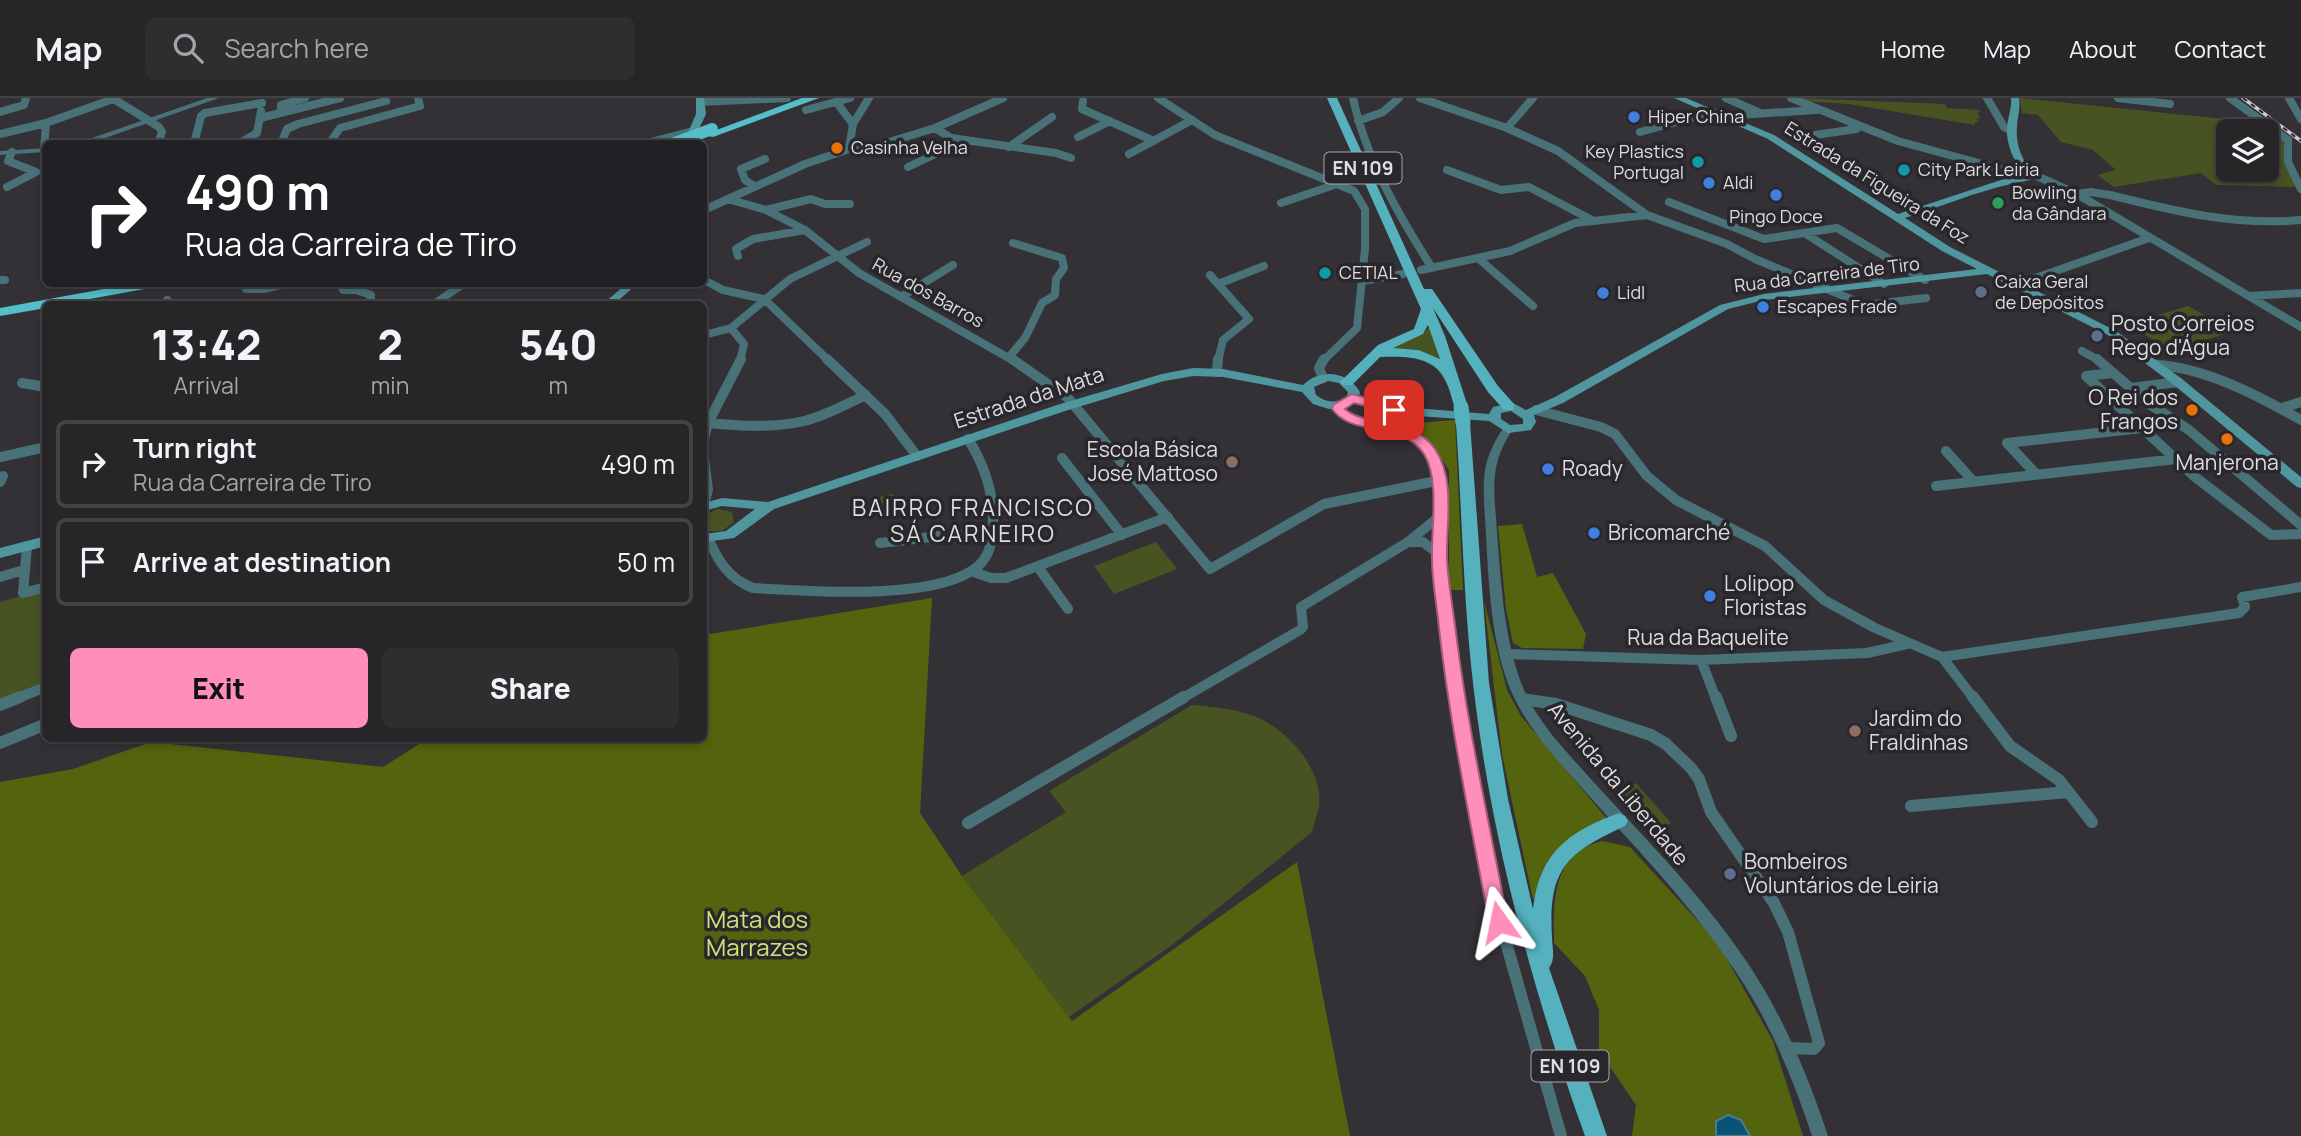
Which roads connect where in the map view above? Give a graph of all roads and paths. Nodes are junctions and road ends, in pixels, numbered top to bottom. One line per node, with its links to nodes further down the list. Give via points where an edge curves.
1 (26, 98): 35 (street, via 24,104)
2 (115, 98): 46 (street); 49 (street)
3 (215, 98): 46 (street)
4 (305, 98): 37 (street, via 283,103)
5 (340, 98): 37 (street)
6 (418, 98): 36 (street, via 420,106)
7 (787, 98): 29 (street)
8 (802, 98): 56 (highway)
9 (813, 98): 56 (highway)
10 (850, 98): 31 (street)
11 (869, 98): 40 (street)
12 (1003, 98): 51 (street)
13 (1158, 98): 45 (street)
14 (1332, 98): 116 (main road, EN 109)
15 (1353, 98): 48 (street)
16 (1399, 98): 48 (street, via 1383,113)
17 (1420, 98): 52 (street)
18 (1533, 98): 52 (street)
19 (1678, 98): 39 (main road, Estrada da Figueira da Foz)
20 (1726, 98): 38 (street)
21 (1791, 98): 34 (street)
22 (1987, 98): 54 (street, via 2005,129)
23 (2015, 98): 54 (main road)
24 (2118, 98): 32 (street)
25 (2230, 98): 75 (street)
26 (2289, 98): 44 (street)
27 (385, 99): 36 (street); 69 (street, via 298,124 287,129)
28 (262, 100): 43 (street); 67 (street, via 205,113)
29 (700, 100): 55 (main road, via 701,114)
30 (1083, 101): 47 (street, via 1082,109)
31 (837, 103): 33 (street); 50 (street)
32 (2170, 104)
33 (806, 110)
34 (1816, 110): 38 (street); 53 (street)
35 (0, 112)
36 (393, 112): 70 (street, via 340,128)
37 (281, 113): 43 (street)
38 (1761, 113): 39 (street)
39 (1718, 114): 57 (street); 101 (main road, Estrada da Figueira da Foz, via 1776,140)
40 (858, 115): 41 (street); 50 (street)
41 (871, 116)
42 (1052, 117): 77 (street)
43 (260, 118): 68 (street, via 257,133)
44 (2301, 119)
45 (1192, 120): 76 (street); 89 (street, via 1215,135)
46 (152, 121): 65 (street); 66 (street, via 162,132)
47 (1110, 121): 60 (street); 76 (street)
48 (1358, 121): 114 (street, via 1400,218)
49 (46, 123): 58 (street); 64 (street)
50 (853, 124): 78 (street)
51 (934, 128): 61 (street); 62 (street)
52 (1507, 128): 100 (street, via 1558,151)
53 (1856, 128): 59 (street); 88 (street, via 1913,148)
54 (2012, 128): 88 (main road)
55 (693, 131): 71 (street); 73 (main road)
56 (711, 132): 72 (highway, bridge); 74 (highway, bridge)
57 (1640, 132)
58 (0, 134)
59 (1815, 135)
60 (1078, 137)
61 (951, 138): 77 (street); 86 (street, via 944,150)
62 (898, 139): 78 (street); 79 (street)
63 (2299, 139): 75 (street)
64 (45, 140)
65 (92, 140)
66 (159, 140)
67 (195, 140)
68 (245, 140)
69 (283, 140)
70 (332, 140)
71 (658, 140)
72 (684, 140)
73 (687, 140)
74 (694, 140)
75 (2288, 140): 92 (street, via 2288,162)
76 (1154, 141): 83 (street)
77 (1009, 147): 84 (street)
78 (849, 149): 90 (street)
79 (913, 149)
80 (42, 150): 81 (street)
81 (12, 152): 82 (street); 91 (street, via 8,161 36,172)
82 (0, 153)
83 (1129, 153)
84 (1070, 158)
85 (765, 159): 90 (street, via 741,169 745,180)
86 (908, 167)
87 (1447, 170): 102 (street, via 1501,190 1529,187)
88 (2018, 173): 93 (street); 101 (main road)
89 (1337, 184): 96 (street); 119 (street, via 1354,191 1365,209)
90 (754, 186): 94 (street)
91 (7, 187)
92 (2301, 189)
93 (2077, 194): 103 (street, via 2110,195 2239,224); 106 (street)
94 (728, 199): 98 (street); 99 (street, Rua dos Barros)
95 (1669, 202): 105 (street, via 1764,239)
96 (1281, 203)
97 (850, 204): 99 (street, via 811,199)
98 (707, 209)
99 (766, 210): 104 (street, Rua dos Barros)
100 (1647, 215): 102 (street); 131 (street, via 1727,244)
101 (1896, 218): 115 (main road, Estrada da Figueira da Foz)
102 (1592, 220): 111 (street)
103 (2301, 220)
104 (805, 230): 109 (street, Rua dos Barros); 110 (street, via 753,239 736,249)
105 (1806, 234): 118 (street, via 1837,228); 122 (street)
106 (2148, 238): 123 (street); 133 (street)
107 (867, 243): 109 (street)
108 (1013, 243): 154 (street, via 1062,258 1064,268 1056,279 1055,295 1042,303 1025,338)
109 (837, 255): 134 (street, Rua dos Barros); 136 (street, via 790,279)
110 (738, 256)
111 (1479, 259): 114 (street); 145 (street)
112 (953, 265): 134 (street)
113 (1264, 266): 121 (street)
114 (1432, 268): 116 (street)
115 (1986, 271): 118 (main road, Rua da Carreira de Tiro); 123 (main road, Estrada da Figueira da Foz)
116 (1412, 273): 119 (street); 146 (main road, EN 109); 171 (main road)
117 (1210, 275): 121 (street)
118 (1925, 280): 122 (main road, Rua da Carreira de Tiro)
119 (1363, 281): 158 (street, via 1357,328 1321,361)
120 (707, 282): 136 (street)
121 (1218, 284): 156 (street, via 1249,319 1218,347)
122 (1884, 284): 131 (main road, Rua da Carreira de Tiro)
123 (2016, 285): 155 (main road, Estrada da Figueira da Foz, via 2097,325)
124 (115, 287): 137 (highway)
125 (133, 287): 138 (highway)
126 (272, 287): 130 (street)
127 (357, 287): 139 (street, via 369,293)
128 (459, 287): 140 (street)
129 (628, 287): 141 (main road)
130 (246, 289)
131 (1829, 290): 144 (street); 173 (main road, Rua da Carreira de Tiro, via 1734,303)
132 (2301, 293): 133 (street)
133 (2249, 296): 149 (street)
134 (901, 297): 154 (street, Rua dos Barros)
135 (1926, 298): 144 (street)
136 (764, 299): 150 (street); 166 (street)
137 (45, 301)
138 (52, 301)
139 (370, 301)
140 (439, 301)
141 (612, 301)
142 (42, 302): 147 (highway)
143 (42, 303): 147 (highway)
144 (1865, 305): 148 (street)
145 (1532, 306)
146 (1427, 309): 153 (main road, via 1419,331 1382,348); 162 (main road, EN 109)
147 (0, 310)
148 (1878, 312)
149 (2301, 327)
150 (731, 328): 151 (street); 176 (street, via 744,344 744,353)
151 (707, 334)
152 (2082, 351): 157 (street)
153 (1377, 355): 159 (main road); 162 (main road, via 1423,354 1440,364)
154 (1009, 357): 169 (street, Rua dos Barros)
155 (2157, 365): 160 (main road, Estrada da Figueira da Foz); 172 (street, via 2186,371)
156 (1217, 372): 165 (main road, Estrada da Mata); 169 (main road, Estrada da Mata, via 1161,378)
157 (2113, 373): 164 (street); 178 (street, via 2086,376)
158 (1323, 378): 159 (main road); 165 (main road)
159 (1347, 382): 167 (main road, via 1353,388)
160 (2178, 382): 164 (street); 191 (main road, Estrada da Figueira da Foz)
161 (22, 383): 163 (street)
162 (1455, 384): 235 (main road, EN 109, via 1462,415 1471,580 1488,740 1510,863)
163 (42, 386)
164 (2130, 388): 202 (street, via 2189,430)
165 (1307, 389): 170 (main road, via 1317,402)
166 (866, 395): 177 (street, via 794,423); 183 (street)
167 (1352, 398): 170 (main road); 174 (main road, via 1403,411)
168 (2301, 402): 172 (street)
169 (1076, 404): 180 (main road, Estrada da Mata); 200 (street, Rua dos Barros)
170 (1339, 405): 188 (street, via 1347,419 1400,429 1421,441 1435,460)
171 (1509, 407): 173 (main road); 174 (main road, via 1497,410)
172 (2282, 408): 175 (street)
173 (1532, 412): 179 (main road, Rua da Carreira de Tiro, via 1527,427); 220 (street, via 1615,434 1647,476 1670,495 1755,540 1824,600)
174 (1494, 418): 179 (main road)
175 (2301, 420)
176 (707, 421)
177 (707, 423)
178 (2142, 428): 186 (street); 187 (street, via 2007,443)
179 (1508, 429): 221 (street, Avenida da Liberdade, via 1494,450 1488,477 1495,581)
180 (968, 439): 183 (main road, Estrada da Mata); 205 (street, via 987,470)
181 (42, 448): 184 (street)
182 (1946, 451): 189 (street)
183 (917, 456): 198 (main road, Estrada da Mata)
184 (0, 457)
185 (1062, 458): 203 (street)
186 (2176, 459): 187 (street); 204 (street, via 2271,535)
187 (2036, 474): 189 (street)
188 (1441, 480): 199 (street); 200 (street, Rua dos Barros, via 1324,504 1210,569)
189 (1973, 481): 192 (street)
190 (707, 482): 193 (street)
191 (2301, 484)
192 (1936, 486)
193 (708, 490): 194 (street); 195 (street)
194 (707, 494)
195 (722, 502): 196 (main road); 197 (main road, Estrada da Mata)
196 (707, 505)
197 (737, 505): 198 (main road, Estrada da Mata); 201 (main road, via 744,512)
198 (769, 506): 201 (main road, Estrada da Mata)
199 (1441, 515): 208 (street); 212 (street)
200 (1168, 517): 203 (street)
201 (743, 522): 206 (main road, Estrada da Mata, via 735,531)
202 (2301, 525)
203 (1122, 534): 213 (street)
204 (2301, 534)
205 (994, 537): 209 (street, via 956,534); 215 (street)
206 (711, 541): 215 (street, via 717,562 730,576 753,588 915,591 939,587)
207 (42, 542): 210 (main road)
208 (1408, 542): 212 (street, via 1423,542); 234 (street, via 1301,607 1300,630)
209 (880, 543)
210 (27, 546): 211 (main road); 214 (street)
211 (0, 553)
212 (1439, 554): 237 (street, via 1454,681 1499,922)
213 (1038, 567): 215 (street, via 999,579); 219 (street)
214 (24, 570): 216 (street); 218 (street, via 23,593)
215 (971, 571)
216 (0, 577)
217 (2301, 587): 222 (street, via 2242,597 2245,607 2239,613)
218 (42, 588)
219 (1068, 609)
220 (1907, 644): 222 (street); 223 (street, Rua da Baquelite, via 1867,653)
221 (1508, 654): 223 (street, Rua da Baquelite); 225 (street, Avenida da Liberdade)
222 (1942, 657): 230 (street, via 2010,746 2059,780)
223 (1701, 660): 228 (street)
224 (42, 689): 226 (street)
225 (1521, 699): 232 (street, Avenida da Liberdade, via 1540,729); 236 (street, via 1556,704 1651,735 1666,744 1699,779 1711,812 1774,903 1788,932 1819,1044 1814,1049)
226 (0, 705)
227 (42, 726): 229 (street)
228 (1731, 736)
229 (0, 743)
230 (2068, 792): 231 (street); 233 (street)
231 (1911, 806)
232 (1619, 821): 235 (main road, via 1577,841 1552,873 1541,925); 236 (street, Avenida da Liberdade, via 1725,942)
233 (2092, 822)
234 (968, 823)
235 (1547, 995): 238 (main road, EN 109)
236 (1788, 1048): 239 (street, Avenida da Liberdade)
237 (1561, 1136)
238 (1596, 1136)
239 (1820, 1136)

